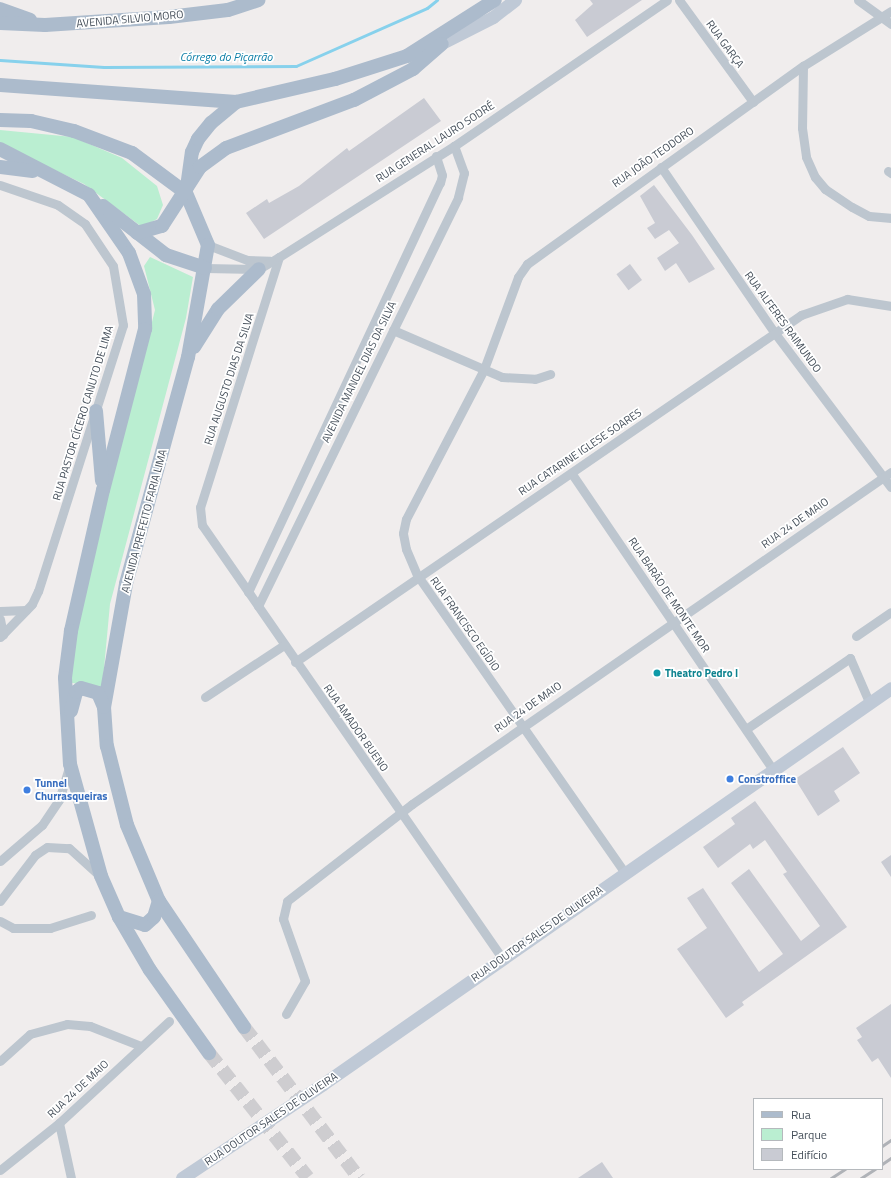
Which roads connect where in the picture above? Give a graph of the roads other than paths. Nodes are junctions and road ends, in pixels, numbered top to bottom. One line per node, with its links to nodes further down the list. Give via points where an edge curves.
1 (258, 0): 12 (main road, AVENIDA SILVIO MORO, via 221,11)
2 (495, 0): 14 (main road)
3 (515, 0): 13 (main road, via 493,17)
4 (667, 0): 20 (street, RUA GENERAL LAURO SODRÉ)
5 (679, 0): 18 (street, RUA GARÇA)
6 (858, 0): 9 (street)
7 (0, 9): 12 (main road)
8 (891, 11): 9 (street, RUA JOÃO TEODORO)
9 (881, 19): 11 (street); 15 (street, RUA JOÃO TEODORO)
10 (0, 23): 12 (main road, AVENIDA SILVIO MORO)
11 (891, 24)
12 (45, 25)
13 (442, 44): 14 (main road); 27 (main road, via 413,69 354,100 226,148 205,162)
14 (407, 56): 17 (main road, via 335,79)
15 (803, 66): 18 (street, RUA JOÃO TEODORO); 29 (street, via 802,128 806,157 815,177 825,189 852,207 869,216)
16 (0, 85): 17 (main road)
17 (236, 102): 27 (main road, via 211,122 198,139 192,152)
18 (753, 102): 24 (street, RUA JOÃO TEODORO)
19 (0, 120): 27 (main road, via 30,121 116,144)
20 (454, 146): 22 (street, RUA GENERAL LAURO SODRÉ); 36 (street, AVENIDA MANOEL DIAS DA SILVA, via 462,161 463,184)
21 (0, 150): 25 (main road)
22 (436, 156): 32 (street, RUA GENERAL LAURO SODRÉ); 48 (street, AVENIDA MANOEL DIAS DA SILVA, via 442,175 440,183)
23 (0, 166): 25 (main road)
24 (661, 167): 37 (street, RUA ALFERES RAIMUNDO); 39 (street, RUA JOÃO TEODORO, via 527,264 518,277)
25 (42, 172): 28 (main road)
26 (0, 185): 41 (street, RUA PASTOR CÍCERO CANUTO DE LIMA, via 28,192 72,213 85,224 113,266 123,325)
27 (186, 193): 30 (main road, via 162,226); 31 (main road)
28 (89, 195): 30 (main road); 45 (main road, via 129,253 139,275 146,310 145,329)
29 (891, 218)
30 (137, 233): 33 (main road, via 166,255)
31 (208, 246): 32 (street, via 247,260); 33 (main road, AVENIDA PREFEITO FARIA LIMA)
32 (276, 259): 34 (street, RUA GENERAL LAURO SODRÉ); 46 (street, RUA AUGUSTO DIAS DA SILVA)
33 (205, 268): 34 (street, RUA GENERAL LAURO SODRÉ); 38 (main road, AVENIDA PREFEITO FARIA LIMA)
34 (259, 269): 38 (main road, via 218,309)
35 (891, 306): 37 (street, RUA CATARINE IGLESE SOARES, via 847,299 822,305)
36 (393, 330): 39 (street); 49 (street, AVENIDA MANOEL DIAS DA SILVA)
37 (774, 332): 42 (street, RUA CATARINE IGLESE SOARES); 43 (street, RUA ALFERES RAIMUNDO)
38 (188, 357): 64 (main road, AVENIDA PREFEITO FARIA LIMA, via 126,584)
39 (484, 369): 40 (street, via 515,380); 47 (street, RUA FRANCISCO EGÍDIO, via 406,519 403,533 406,550)
40 (550, 374)
41 (96, 411): 45 (main road); 52 (street, RUA PASTOR CÍCERO CANUTO DE LIMA, via 38,591)
42 (572, 474): 47 (street, RUA CATARINE IGLESE SOARES); 56 (street, RUA BARÃO DE MONTE MOR)
43 (888, 474): 44 (street, RUA ALFERES RAIMUNDO); 56 (street, RUA 24 DE MAIO)
44 (891, 487)
45 (103, 490): 65 (main road, via 71,631 65,678)
46 (200, 508): 50 (street, RUA AMADOR BUENO, via 207,535)
47 (417, 575): 60 (street, RUA CATARINE IGLESE SOARES); 66 (street, RUA FRANCISCO EGÍDIO)
48 (253, 579): 49 (street); 50 (street, AVENIDA MANOEL DIAS DA SILVA)
49 (268, 586): 51 (street, AVENIDA MANOEL DIAS DA SILVA)
50 (248, 592): 51 (street, RUA AMADOR BUENO)
51 (258, 606): 59 (street, RUA AMADOR BUENO)
52 (26, 610): 53 (street); 57 (street, RUA PASTOR CÍCERO CANUTO DE LIMA)
53 (0, 611)
54 (891, 612): 58 (street)
55 (0, 619): 57 (street)
56 (672, 623): 66 (street, RUA 24 DE MAIO); 67 (street, RUA BARÃO DE MONTE MOR)
57 (2, 636)
58 (856, 636)
59 (284, 644): 60 (street, RUA AMADOR BUENO); 62 (street)
60 (295, 662): 70 (street, RUA AMADOR BUENO)
61 (891, 688): 63 (main road, RUA DOUTOR SALES DE OLIVEIRA)
62 (205, 697)
63 (869, 702): 67 (street, via 850,658); 69 (main road, RUA DOUTOR SALES DE OLIVEIRA)
64 (104, 707): 65 (main road, via 98,693 81,688 76,692); 75 (main road, AVENIDA PREFEITO FARIA LIMA, via 107,746 127,825)
65 (68, 722): 68 (main road)
66 (522, 726): 70 (street, RUA 24 DE MAIO); 72 (street, RUA FRANCISCO EGÍDIO)
67 (746, 729): 69 (street, RUA BARÃO DE MONTE MOR)
68 (70, 764): 71 (street, via 59,800 42,825); 73 (main road)
69 (773, 770): 72 (main road, RUA DOUTOR SALES DE OLIVEIRA)
70 (401, 812): 79 (street, RUA AMADOR BUENO); 80 (street, RUA 24 DE MAIO, via 284,907 283,919 304,982)
71 (0, 861)
72 (625, 873): 79 (main road, RUA DOUTOR SALES DE OLIVEIRA)
73 (101, 876): 74 (street, via 69,848 47,847 34,855); 77 (main road)
74 (0, 901)
75 (159, 901): 77 (main road, via 154,916 145,925); 82 (main road, AVENIDA PREFEITO FARIA LIMA)
76 (91, 915): 78 (street, via 50,928 13,928)
77 (119, 917): 84 (main road, via 150,970)
78 (0, 921)
79 (502, 958): 89 (main road, RUA DOUTOR SALES DE OLIVEIRA)
80 (286, 1014)
81 (169, 1021): 83 (street, RUA 24 DE MAIO)
82 (244, 1027)
83 (141, 1046): 85 (street, via 90,1026 67,1024 30,1034); 86 (street, RUA 24 DE MAIO)
84 (209, 1054)
85 (0, 1061)
86 (59, 1123): 87 (street, RUA 24 DE MAIO); 88 (street)
87 (0, 1170)
88 (71, 1178)
89 (182, 1178)

